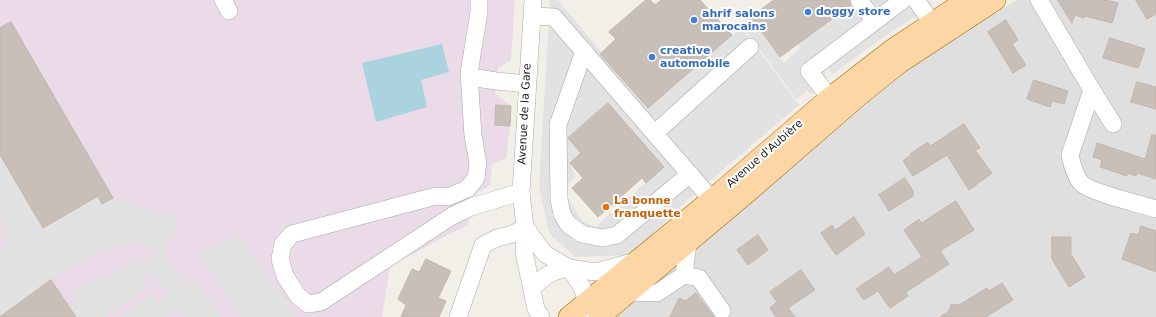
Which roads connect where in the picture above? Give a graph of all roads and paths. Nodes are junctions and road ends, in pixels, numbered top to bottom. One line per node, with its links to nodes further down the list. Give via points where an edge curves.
1 (479, 0): 13 (street)
2 (859, 0): 9 (street)
3 (903, 0): 9 (street)
4 (916, 0): 10 (street)
5 (995, 0): 7 (main road, Avenue d'Aubière)
6 (1039, 0): 15 (street)
7 (968, 4): 10 (main road, Avenue d'Aubière); 24 (main road, Avenue d'Aubière)
8 (532, 8): 12 (street, via 554,17); 14 (street, Avenue de la Gare)
9 (875, 21): 16 (street, via 809,71)
10 (932, 23): 16 (main road, Avenue d'Aubière)
11 (750, 47): 18 (street)
12 (584, 52): 18 (street); 19 (street, via 558,125 559,199 562,214 568,224 582,234 602,238 617,234)
13 (470, 76): 14 (street); 20 (street, via 473,136 478,163 476,178 467,189 448,197 436,196 292,234 283,244 280,258 285,276 298,296 308,304 321,302 452,216 471,207)
14 (527, 84): 20 (street, Avenue de la Gare)
15 (1092, 90): 17 (street); 22 (street, via 1070,155 1072,166 1081,183 1092,189)
16 (830, 98): 21 (main road, Avenue d'Aubière)
17 (1113, 124)
18 (655, 134): 19 (street)
19 (690, 174): 21 (street)
20 (521, 192): 23 (street, Avenue de la Gare)
21 (712, 200): 25 (main road, Avenue d'Aubière)
22 (1156, 209)
23 (524, 227): 26 (street, via 545,254); 28 (street, Avenue de la Gare, via 524,252); 32 (street, via 483,245)
24 (688, 243): 27 (street); 29 (main road, Avenue d'Aubière)
25 (636, 261): 26 (street, via 596,272); 31 (main road, Avenue d'Aubière)
26 (569, 268): 28 (street, via 557,270 542,278); 31 (street, via 582,287)
27 (684, 275): 29 (street, via 657,293); 30 (street, via 699,278)
28 (532, 289): 33 (street, Avenue de la Gare, via 536,309)
29 (630, 292): 31 (main road, Avenue d'Aubière)
30 (722, 311)
31 (588, 312): 34 (main road, Avenue d'Aubière)
32 (458, 317)
33 (541, 317)
34 (569, 317)

